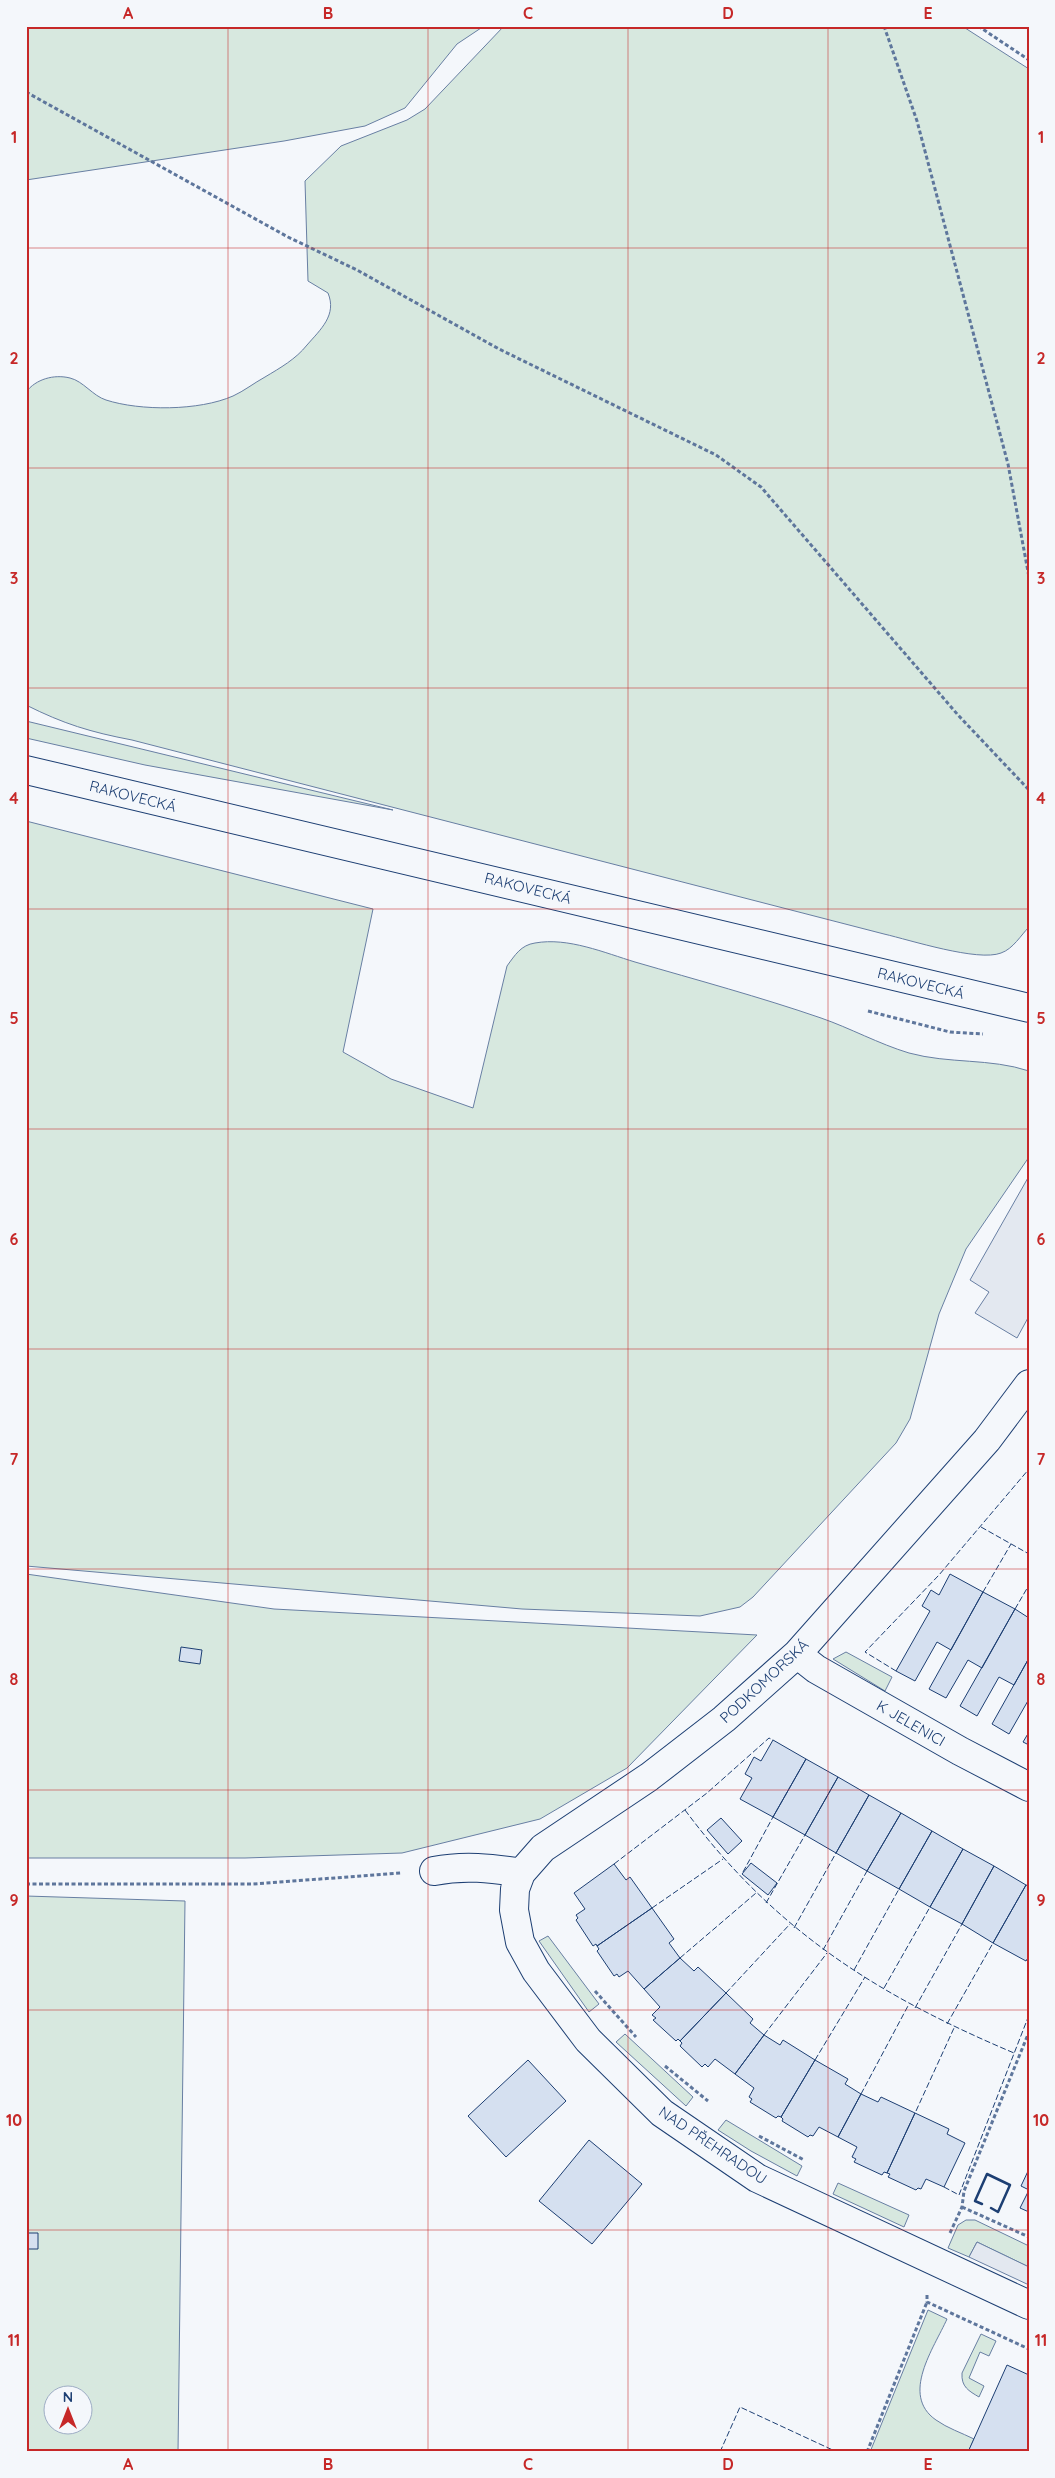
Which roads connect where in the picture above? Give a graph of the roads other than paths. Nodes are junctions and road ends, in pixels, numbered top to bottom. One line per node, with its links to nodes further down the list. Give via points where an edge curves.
1 (26, 770): 2 (street, RAKOVECKÁ)
2 (1029, 1008)
3 (1029, 1384): 4 (street, PODKOMORSKÁ, via 987,1440)
4 (798, 1654): 5 (street, K JELENICI, via 816,1669); 7 (street, PODKOMORSKÁ, via 724,1719 649,1777 543,1848)
5 (1029, 1787)
6 (434, 1870): 7 (street, via 475,1867)
7 (521, 1873): 8 (street, NAD PŘEHRADOU, via 515,1889 514,1910 520,1942 536,1971 588,2040 662,2113 758,2178)
8 (1029, 2304)

